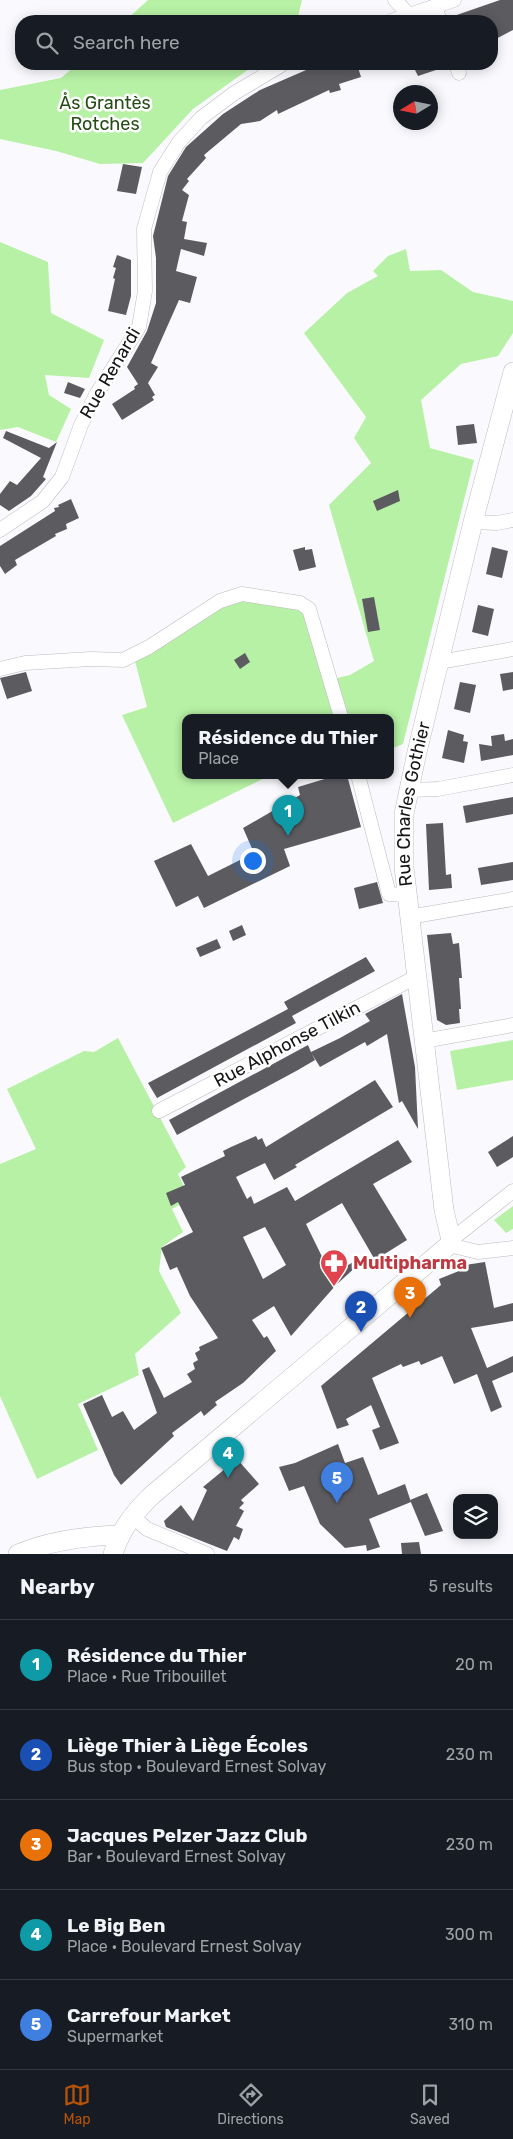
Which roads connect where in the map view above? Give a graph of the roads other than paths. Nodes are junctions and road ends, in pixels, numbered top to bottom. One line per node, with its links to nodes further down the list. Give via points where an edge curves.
1 (395, 0): 4 (street)
2 (454, 0): 3 (street)
3 (435, 6): 4 (street); 5 (street)
4 (409, 15)
5 (438, 15)
6 (273, 70): 10 (street, Rue Renardi, via 201,118 179,142 160,172 144,229 145,291 139,327 96,395 62,477 43,501)
7 (513, 372): 9 (street, Rue Charles Gothier)
8 (513, 520): 9 (street)
9 (473, 522): 12 (street, Rue Charles Gothier)
10 (0, 530)
11 (513, 649): 12 (street)
12 (439, 662): 17 (street, Rue Charles Gothier)
13 (0, 669): 14 (street, via 25,662 123,660 220,601 242,594 260,595 300,602 309,609)
14 (340, 714)
15 (513, 775): 17 (street, via 438,789)
16 (359, 779): 18 (street, via 389,894)
17 (409, 790): 18 (street, Rue Charles Gothier, via 403,843)
18 (407, 895): 20 (street, Rue Charles Gothier)
19 (513, 899): 20 (street)
20 (409, 917): 21 (street, Rue Charles Gothier)
21 (416, 977): 23 (street, Rue Charles Gothier); 24 (street, Rue Alphonse Tilkin)
22 (513, 1025): 23 (street)
23 (423, 1041): 26 (street, Rue Charles Gothier)
24 (158, 1111)
25 (513, 1191): 26 (street)
26 (450, 1242): 27 (street, via 478,1252); 28 (street)
27 (513, 1248)
28 (131, 1515): 29 (street); 32 (street, via 147,1529)
29 (119, 1535): 30 (street, via 94,1536); 31 (street)
30 (18, 1554)
31 (113, 1554)
32 (207, 1554)

